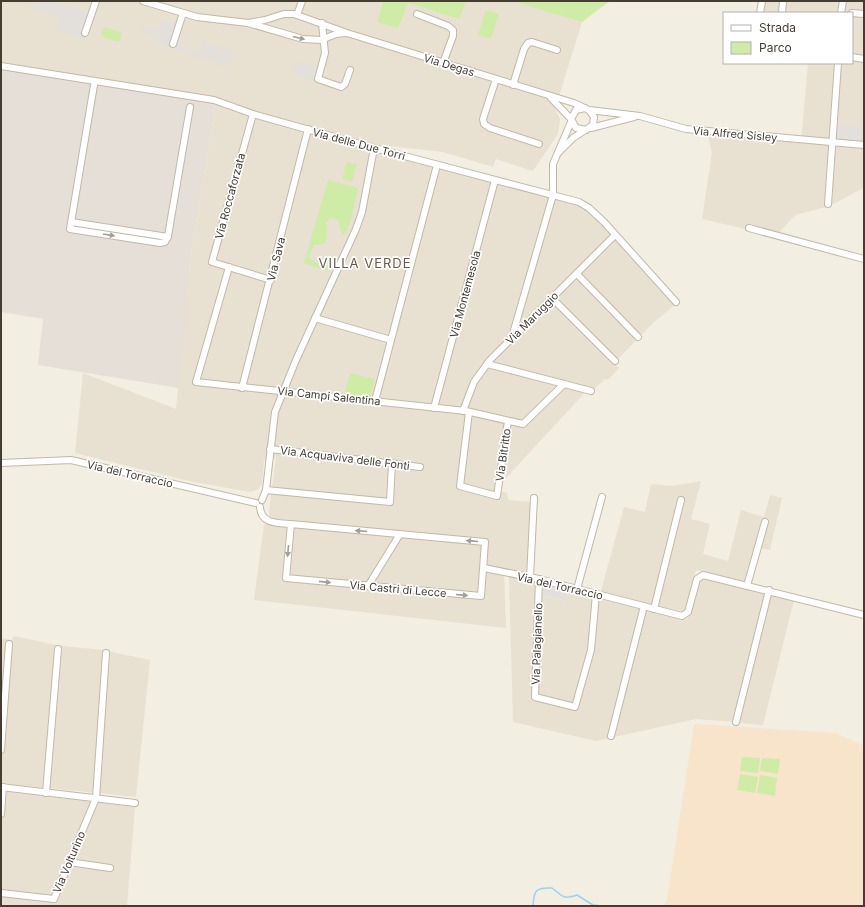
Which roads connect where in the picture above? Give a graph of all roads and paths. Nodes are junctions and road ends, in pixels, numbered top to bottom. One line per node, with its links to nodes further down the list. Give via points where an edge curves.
1 (96, 1): 19 (street)
2 (143, 1): 10 (street, Via Degas)
3 (302, 1): 14 (street)
4 (762, 1): 7 (street)
5 (783, 1): 8 (street)
6 (842, 1): 9 (street)
7 (760, 12)
8 (782, 12)
9 (842, 12)
10 (183, 13): 16 (street, Via Degas, via 207,19); 22 (street)
11 (417, 14): 26 (street, via 453,30)
12 (853, 14): 13 (street)
13 (864, 14)
14 (297, 15): 15 (street, Via Degas); 17 (street, Via Degas)
15 (275, 17): 16 (street, Via Degas); 18 (street)
16 (248, 23): 18 (street, Via Degas)
17 (322, 23): 20 (street, Via Degas); 21 (street)
18 (277, 32): 21 (street, Via Degas, one-way to 21, via 303,39)
19 (85, 33)
20 (347, 33): 21 (street, Via Degas); 26 (street, Via Degas)
21 (323, 40): 29 (street, via 325,53 318,75 319,80 341,87 345,84)
22 (173, 44)
23 (557, 50): 32 (street, via 532,42 528,44 524,49)
24 (853, 58): 25 (street)
25 (864, 59)
26 (443, 63): 30 (street, Via Degas)
27 (838, 64): 41 (street)
28 (1, 66): 36 (street, Via delle Due Torri, via 214,100)
29 (350, 70)
30 (496, 79): 32 (street, Via Degas); 42 (street, via 483,119 484,124)
31 (94, 85): 50 (street)
32 (514, 85): 33 (street, Via Degas)
33 (550, 97): 35 (street, Via Degas); 38 (street, Via Degas)
34 (190, 107): 53 (street)
35 (587, 109): 37 (street, Via Alfred Sisley); 38 (street, via 576,110); 40 (street, via 594,117)
36 (253, 114): 39 (street, Via delle Due Torri); 55 (street, Via Roccaforzata, via 212,262)
37 (640, 116): 40 (street, via 615,120); 41 (street, Via Alfred Sisley, via 686,129)
38 (571, 121): 40 (street, via 578,129); 45 (street)
39 (308, 129): 44 (street, Via delle Due Torri); 57 (street, Via Sava)
40 (588, 129): 45 (street, via 573,138)
41 (833, 143): 43 (street, Via Alfred Sisley); 49 (street)
42 (539, 144)
43 (864, 145)
44 (374, 148): 46 (street, Via delle Due Torri); 60 (street, via 362,212)
45 (558, 153): 48 (street, via 552,170)
46 (437, 164): 47 (street, Via delle Due Torri); 63 (street)
47 (495, 180): 48 (street, Via delle Due Torri); 71 (street, Via Montemesola)
48 (552, 195): 52 (street, Via delle Due Torri, via 586,205); 62 (street)
49 (828, 204)
50 (71, 222): 53 (street); 53 (street, one-way to 53, via 70,229 161,243 166,242)
51 (749, 228): 54 (street)
52 (615, 235): 56 (street, Via Maruggio); 59 (street, Via delle Due Torri)
53 (168, 238)
54 (864, 259)
55 (229, 267): 57 (street); 67 (street, Via Campi Salentina, via 196,382)
56 (576, 274): 58 (street, Via Maruggio); 61 (street)
57 (271, 280): 67 (street, Via Sava)
58 (552, 298): 62 (street, Via Maruggio); 64 (street)
59 (676, 302)
60 (315, 318): 63 (street); 68 (street)
61 (638, 337)
62 (512, 338): 65 (street, Via Maruggio)
63 (391, 340): 70 (street)
64 (615, 361)
65 (487, 364): 66 (street); 72 (street, Via Maruggio, via 471,387)
66 (564, 384): 69 (street); 73 (street, Via Campi Salentina, via 523,424)
67 (242, 388): 68 (street, Via Campi Salentina)
68 (283, 391): 70 (street, Via Campi Salentina); 74 (street, via 275,412)
69 (591, 391)
70 (375, 401): 71 (street, Via Campi Salentina)
71 (434, 408): 72 (street, Via Campi Salentina)
72 (466, 411): 73 (street, Via Campi Salentina); 73 (street, Via Bitritto, via 460,486 497,496)
73 (508, 421)
74 (270, 449): 76 (street, Via Acquaviva delle Fonti); 78 (street)
75 (1, 463): 82 (street, Via del Torraccio, via 71,460)
76 (392, 463): 77 (street, Via Acquaviva delle Fonti); 78 (street, via 390,502)
77 (420, 466)
78 (266, 490): 82 (street)
79 (602, 497): 91 (street)
80 (534, 498): 87 (street)
81 (681, 500): 95 (street)
82 (259, 503): 84 (street, via 261,513 268,521)
83 (765, 522): 90 (street)
84 (291, 524): 85 (street, one-way to 84); 89 (street, Via Castri di Lecce, one-way to 89, via 286,578)
85 (400, 534): 86 (street, one-way to 85, via 485,542); 89 (street)
86 (484, 568): 87 (street, Via del Torraccio); 89 (street, Via Castri di Lecce, one-way to 86, via 481,596)
87 (530, 578): 88 (street, Via del Torraccio)
88 (539, 579): 91 (street, Via del Torraccio); 93 (street, Via Palagianello, via 535,696 575,707 590,650)
89 (368, 586)
90 (747, 586): 92 (street, Via del Torraccio); 95 (street, Via del Torraccio, via 701,575 697,579 686,615)
91 (577, 589): 93 (street, Via del Torraccio)
92 (769, 590): 96 (street, Via del Torraccio); 100 (street)
93 (596, 594): 94 (street, Via del Torraccio)
94 (644, 606): 95 (street, Via del Torraccio); 101 (street)
95 (654, 609)
96 (864, 615)
97 (9, 644): 102 (street)
98 (58, 648): 104 (street)
99 (106, 653): 105 (street, Via Volturino)
100 (736, 722)
101 (611, 736)
102 (1, 750)
103 (2, 787): 104 (street); 107 (street)
104 (46, 793): 105 (street)
105 (96, 798): 106 (street); 108 (street, Via Volturino)
106 (135, 803)
107 (1, 814)
108 (69, 862): 109 (street); 111 (street, Via Volturino)
109 (110, 868)
110 (1, 893): 111 (street, Via Volturino)
111 (54, 899): 112 (street)
112 (57, 905)

